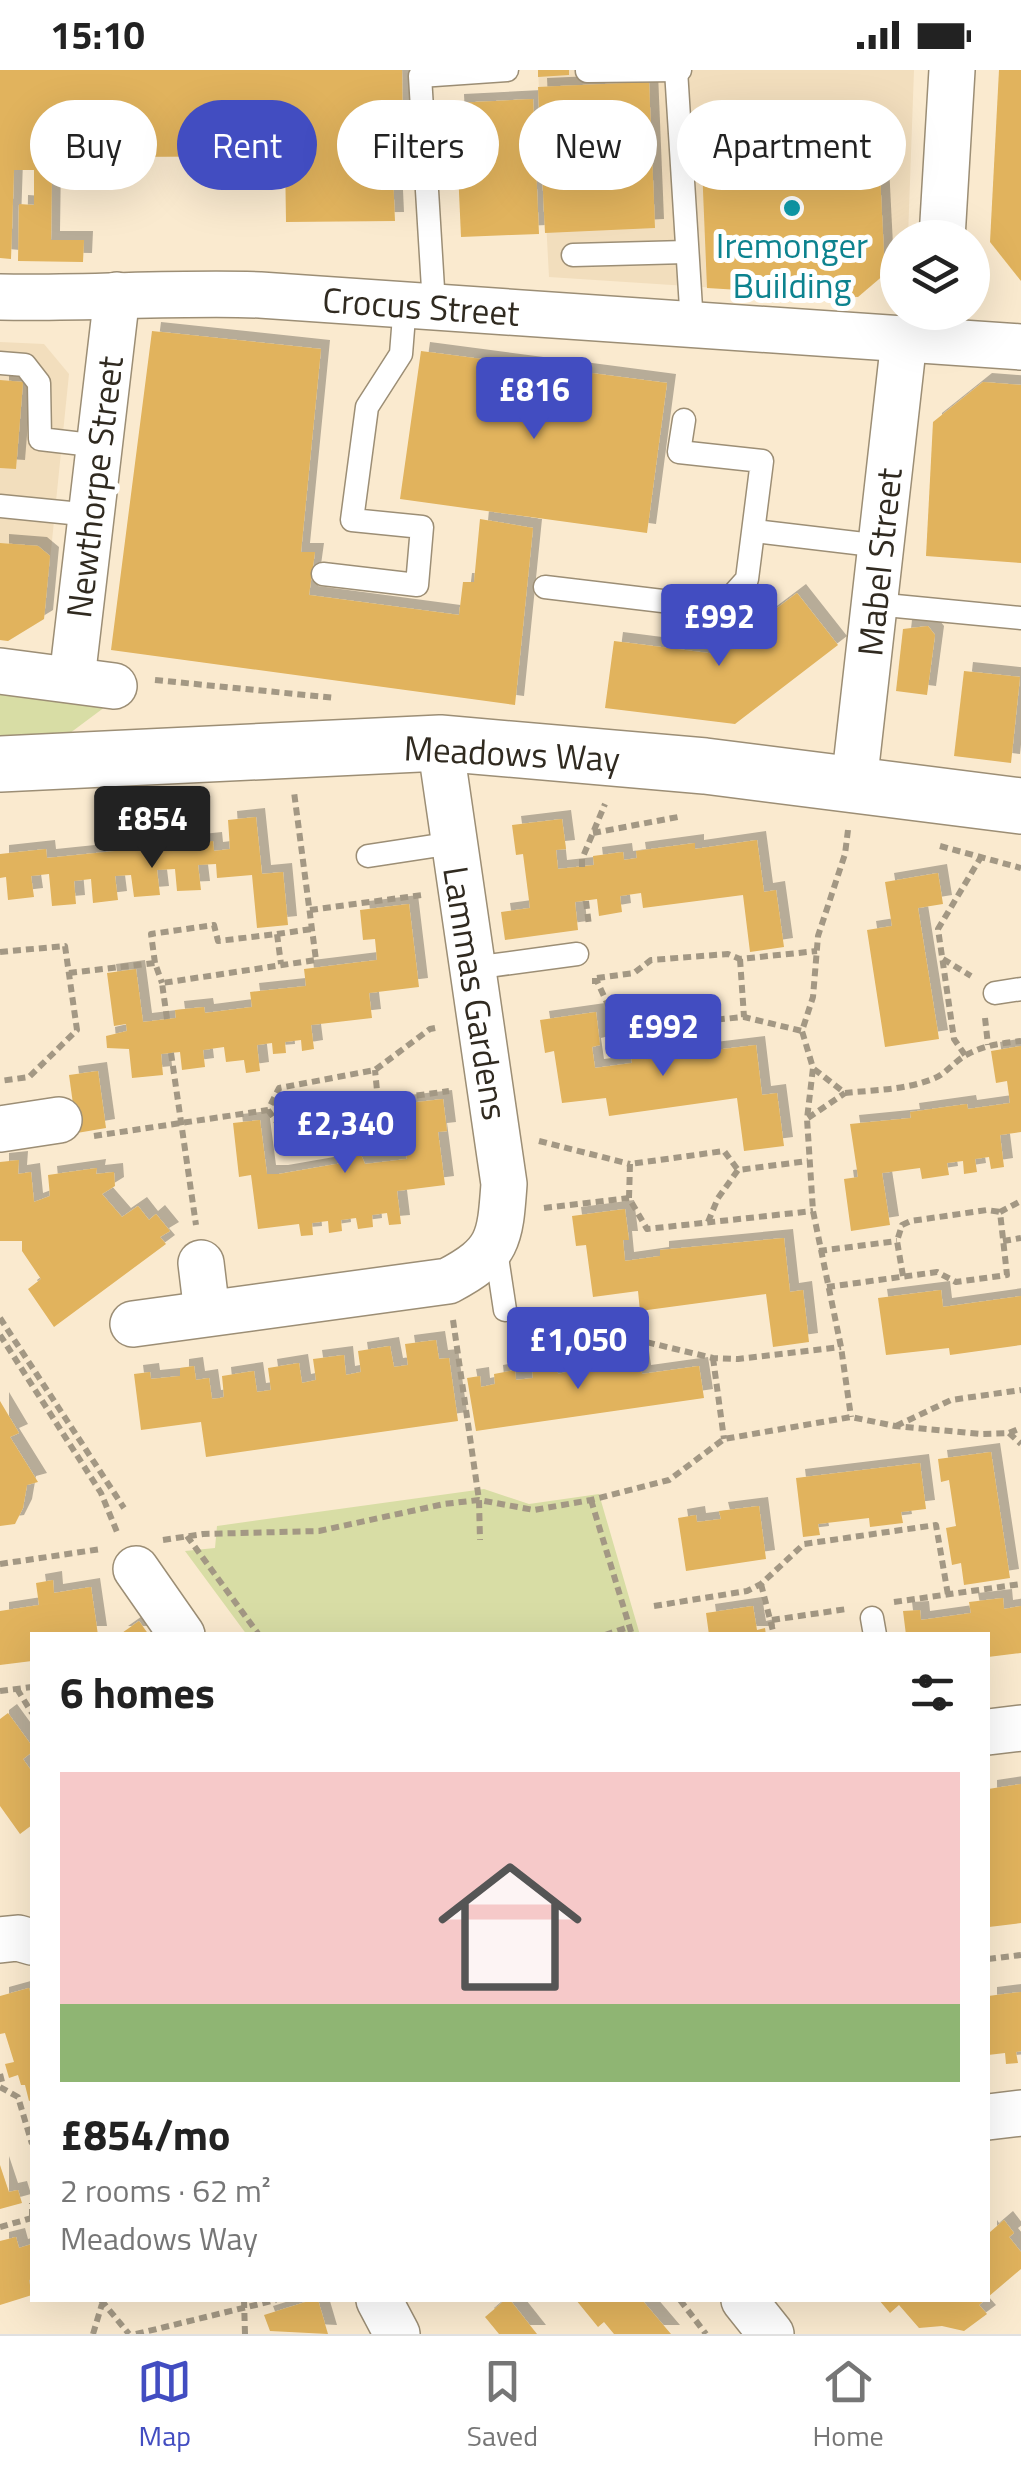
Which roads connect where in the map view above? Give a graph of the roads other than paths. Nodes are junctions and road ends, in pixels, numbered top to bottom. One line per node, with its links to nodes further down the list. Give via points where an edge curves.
1 (507, 70): 10 (lane, via 420,76)
2 (677, 70): 4 (lane); 6 (lane)
3 (952, 70): 5 (street)
4 (588, 72)
5 (943, 220)
6 (686, 252): 7 (lane); 11 (lane)
7 (572, 255)
8 (117, 295): 9 (street, Crocus Street); 10 (street, Crocus Street, via 179,292); 16 (street, Newthorpe Street)
9 (0, 297)
10 (419, 305): 11 (street, Crocus Street); 21 (lane, via 400,354 367,407 352,520 422,527 417,586)
11 (692, 324): 12 (street, Crocus Street)
12 (925, 332): 13 (street, Crocus Street); 20 (street, Mabel Street)
13 (1021, 347)
14 (0, 363): 16 (lane, via 24,365 40,383 40,439)
15 (684, 420): 19 (lane, via 679,452 762,461)
16 (100, 446): 18 (street, Newthorpe Street)
17 (0, 506): 18 (lane)
18 (91, 515): 25 (street, Newthorpe Street, via 93,683)
19 (756, 532): 20 (lane); 22 (lane, via 747,579 720,608)
20 (882, 546): 23 (street, Mabel Street)
21 (322, 574)
22 (546, 588)
23 (875, 604): 24 (lane); 28 (street, Mabel Street)
24 (1021, 618)
25 (0, 671)
26 (440, 743): 27 (street, Meadows Way); 28 (street, Meadows Way); 30 (street, Lammas Gardens)
27 (0, 764)
28 (854, 784): 29 (street, Meadows Way)
29 (1021, 806)
30 (453, 844): 31 (lane); 33 (street, Lammas Gardens)
31 (368, 856)
32 (577, 954): 33 (lane)
33 (473, 968): 38 (street, Lammas Gardens, via 504,1184)
34 (1021, 989): 35 (lane)
35 (995, 993)
36 (59, 1120): 37 (street)
37 (0, 1129)
38 (498, 1228): 40 (lane, Lammas Gardens); 41 (street, via 483,1260 450,1300)
39 (201, 1263): 41 (street)
40 (505, 1310)
41 (207, 1313): 42 (street)
42 (133, 1324)
43 (122, 1554): 44 (street)
44 (180, 1632)
45 (1021, 1728): 46 (street)
46 (990, 1732)
47 (0, 1940): 48 (street)
48 (30, 1941)
49 (1021, 2112): 50 (street)
50 (990, 2118)
51 (381, 2302): 53 (street)
52 (746, 2302): 54 (street)
53 (397, 2334)
54 (771, 2334)

